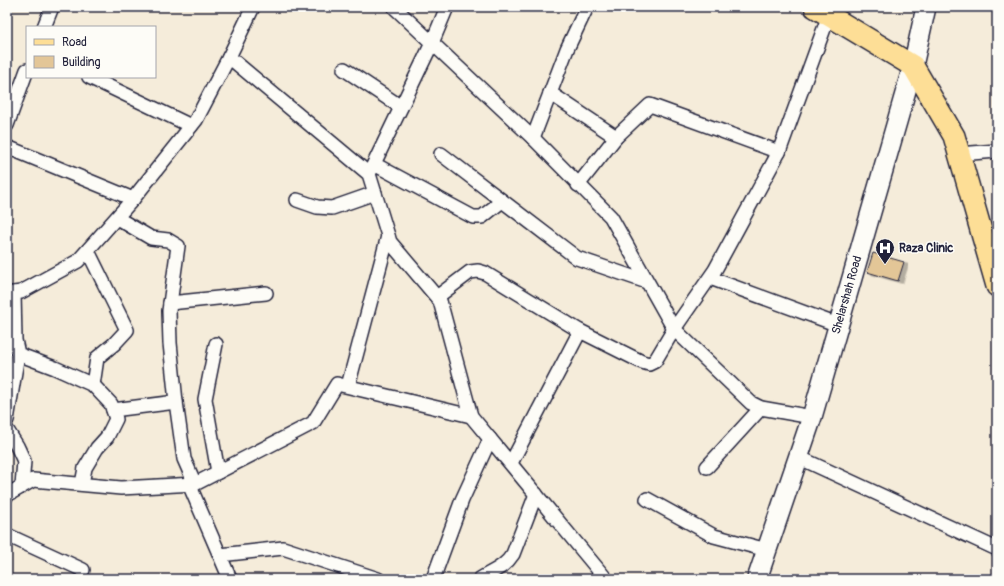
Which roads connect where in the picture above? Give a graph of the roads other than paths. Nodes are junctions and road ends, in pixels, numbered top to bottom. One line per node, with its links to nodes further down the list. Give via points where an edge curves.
1 (52, 7): 8 (street)
2 (253, 7): 10 (street)
3 (394, 7): 9 (street)
4 (448, 7): 9 (street)
5 (586, 7): 15 (street)
6 (926, 7): 11 (street, Shelarshah Road)
7 (822, 11): 11 (main road); 23 (street)
8 (44, 26)
9 (432, 43): 16 (street); 20 (street)
10 (229, 58): 18 (street); 26 (street)
11 (913, 66): 25 (main road, via 954,136); 42 (street, Shelarshah Road)
12 (344, 68): 16 (street)
13 (26, 73): 17 (street)
14 (91, 78): 18 (street)
15 (550, 93): 19 (street); 20 (street)
16 (401, 107): 26 (street)
17 (7, 125)
18 (191, 126): 29 (street)
19 (616, 136): 23 (street, via 650,105); 27 (street)
20 (533, 138): 27 (street)
21 (7, 147): 29 (street)
22 (997, 151): 25 (street)
23 (779, 152): 35 (street)
24 (441, 154): 31 (street)
25 (959, 154): 37 (main road)
26 (371, 169): 28 (street); 31 (street, via 473,217 482,217)
27 (578, 185): 36 (street, via 611,217)
28 (375, 193): 30 (street, via 332,208 317,207); 33 (street)
29 (133, 199): 32 (street)
30 (297, 200)
31 (502, 201): 36 (street, via 577,258)
32 (117, 218): 34 (street); 41 (street, via 151,238 168,240 178,246)
33 (388, 236): 40 (street, via 390,242); 48 (street)
34 (88, 251): 39 (street, via 78,261 21,292); 47 (street, via 128,330 97,358)
35 (710, 278): 42 (street); 43 (street)
36 (647, 282): 43 (street)
37 (997, 286)
38 (266, 292): 41 (street)
39 (11, 294): 46 (street)
40 (437, 297): 44 (street, via 470,272 478,271); 52 (street)
41 (170, 303): 49 (street, via 168,311)
42 (838, 325): 53 (street, Shelarshah Road)
43 (674, 329): 44 (street, via 655,361 649,364); 50 (street, via 751,403)
44 (580, 331): 58 (street)
45 (216, 344): 60 (street, via 205,399)
46 (18, 354): 47 (street); 54 (street)
47 (92, 385): 51 (street, via 111,404)
48 (348, 386): 52 (street); 60 (street, via 337,384 313,423)
49 (176, 402): 51 (street); 62 (street, via 184,458)
50 (761, 408): 53 (street); 59 (street)
51 (113, 410): 61 (street, via 116,419 107,437 84,468)
52 (471, 416): 56 (street)
53 (812, 417): 57 (street, Shelarshah Road)
54 (7, 420)
55 (7, 430): 63 (street, via 24,462)
56 (490, 438): 58 (street); 74 (street, via 462,500)
57 (798, 457): 68 (street); 69 (street, Shelarshah Road)
58 (511, 463): 65 (street)
59 (707, 467)
60 (218, 472): 62 (street)
61 (82, 484): 62 (street, via 121,488); 63 (street, via 33,480)
62 (192, 484): 70 (street)
63 (22, 486): 64 (street)
64 (7, 494)
65 (536, 494): 75 (street, via 513,554 502,568); 76 (street)
66 (647, 499): 69 (street, via 714,536)
67 (7, 535): 71 (street)
68 (997, 549)
69 (767, 550): 77 (street, Shelarshah Road)
70 (220, 555): 72 (street); 73 (street, via 283,548)
71 (83, 570)
72 (230, 579)
73 (378, 579)
74 (433, 579)
75 (480, 579)
76 (606, 579)
77 (757, 579)

